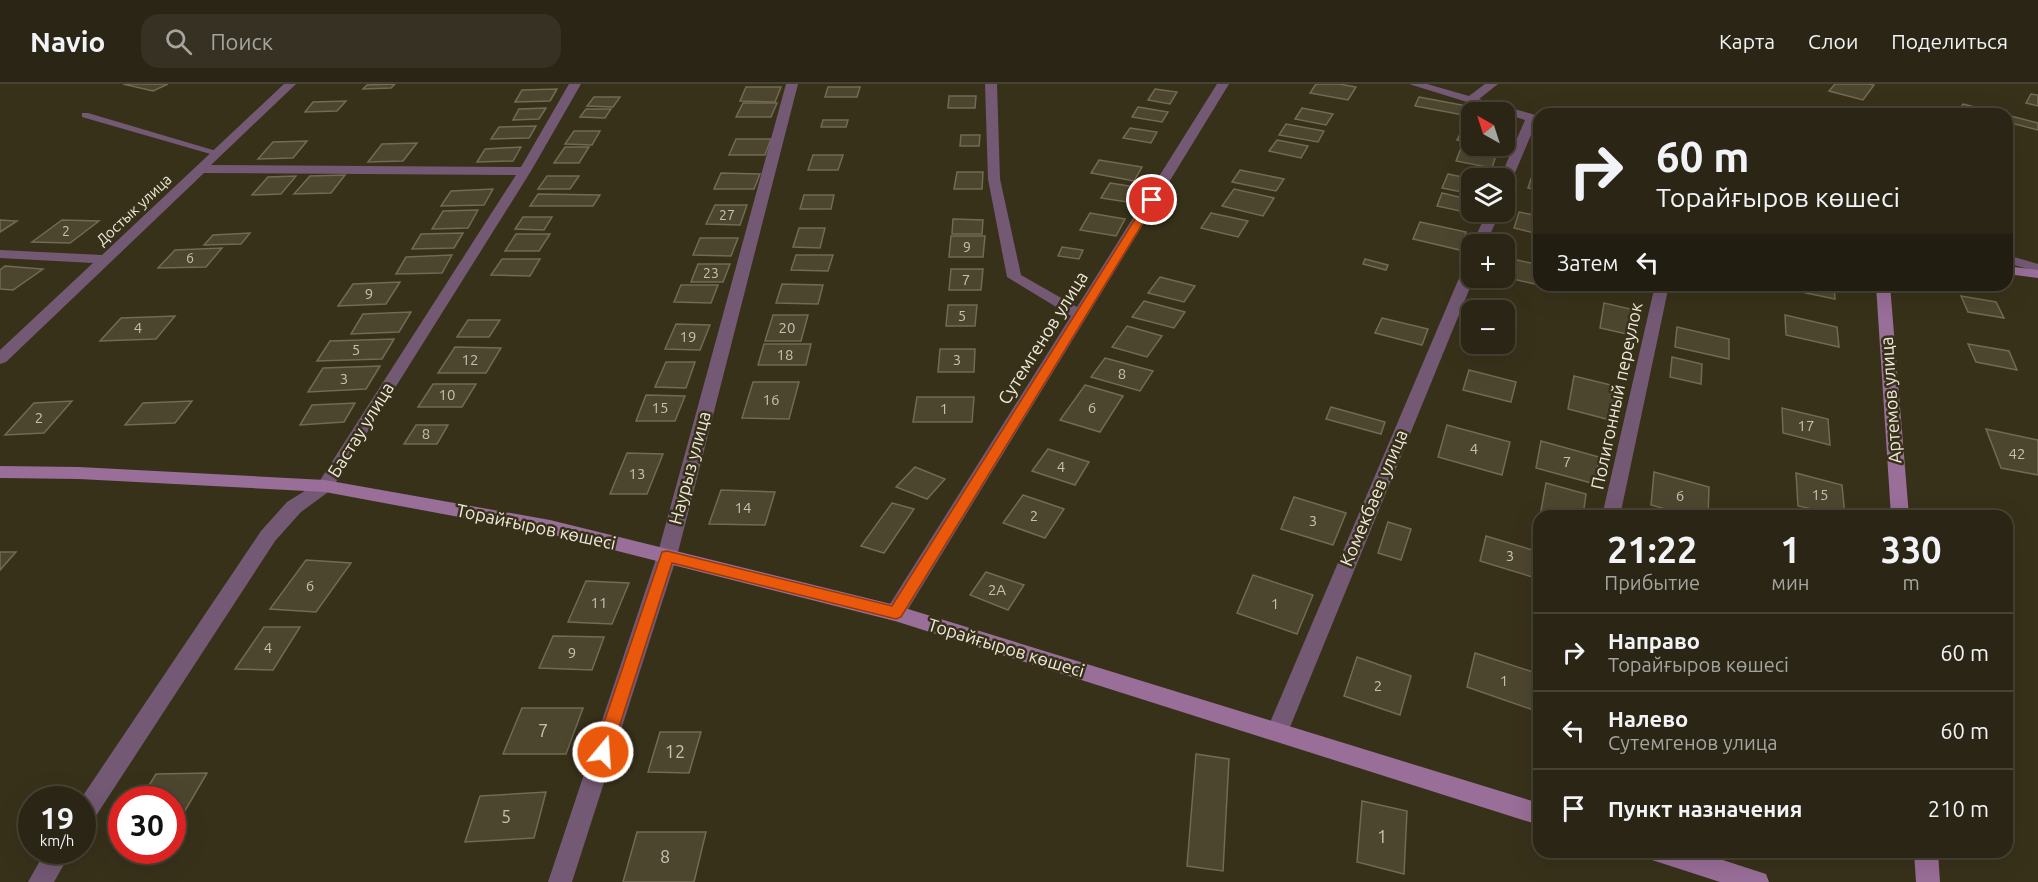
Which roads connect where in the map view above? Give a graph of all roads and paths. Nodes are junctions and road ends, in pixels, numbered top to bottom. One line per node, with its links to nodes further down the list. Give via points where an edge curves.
1 (290, 84): 12 (street, Достык улица)
2 (575, 84): 15 (street, Бастау улица)
3 (792, 84): 31 (street, Наурыз улица)
4 (991, 84): 25 (street, via 994,179 1014,277)
5 (1223, 84): 25 (street, Сутемгенов улица)
6 (1415, 84): 8 (street)
7 (1492, 84): 8 (street)
8 (1471, 99): 10 (street)
9 (85, 115): 12 (lane)
10 (1533, 118)
11 (1533, 125): 13 (street)
12 (218, 153): 14 (street, Достык улица)
13 (1512, 168)
14 (201, 169): 15 (street); 17 (street, Достык улица)
15 (525, 171): 28 (street, Бастау улица)
16 (0, 254): 17 (street)
17 (106, 259): 26 (street, Достык улица)
18 (2013, 261): 19 (street)
19 (2038, 268)
20 (2013, 271): 21 (street)
21 (2038, 274)
22 (1462, 288): 33 (street, Комекбаев улица)
23 (1661, 291): 29 (street, Полигонный переулок)
24 (1883, 291): 30 (street, Артемов улица)
25 (1080, 315): 32 (street, Сутемгенов улица)
26 (0, 359)
27 (0, 472): 28 (street, Торайғыров көшесі)
28 (325, 486): 31 (street, Торайғыров көшесі, via 550,527); 34 (street, Бастау улица, via 294,507 268,536)
29 (1612, 510)
30 (1900, 510)
31 (667, 556): 32 (street, Торайғыров көшесі); 40 (street, Наурыз улица)
32 (896, 613): 33 (street, Торайғыров көшесі)
33 (1276, 732): 35 (street, Торайғыров көшесі)
34 (96, 796)
35 (1533, 812)
36 (1680, 858): 41 (street)
37 (1926, 858): 42 (street)
38 (51, 864): 39 (street)
39 (40, 882)
40 (560, 882)
41 (1757, 882)
42 (1928, 882)

